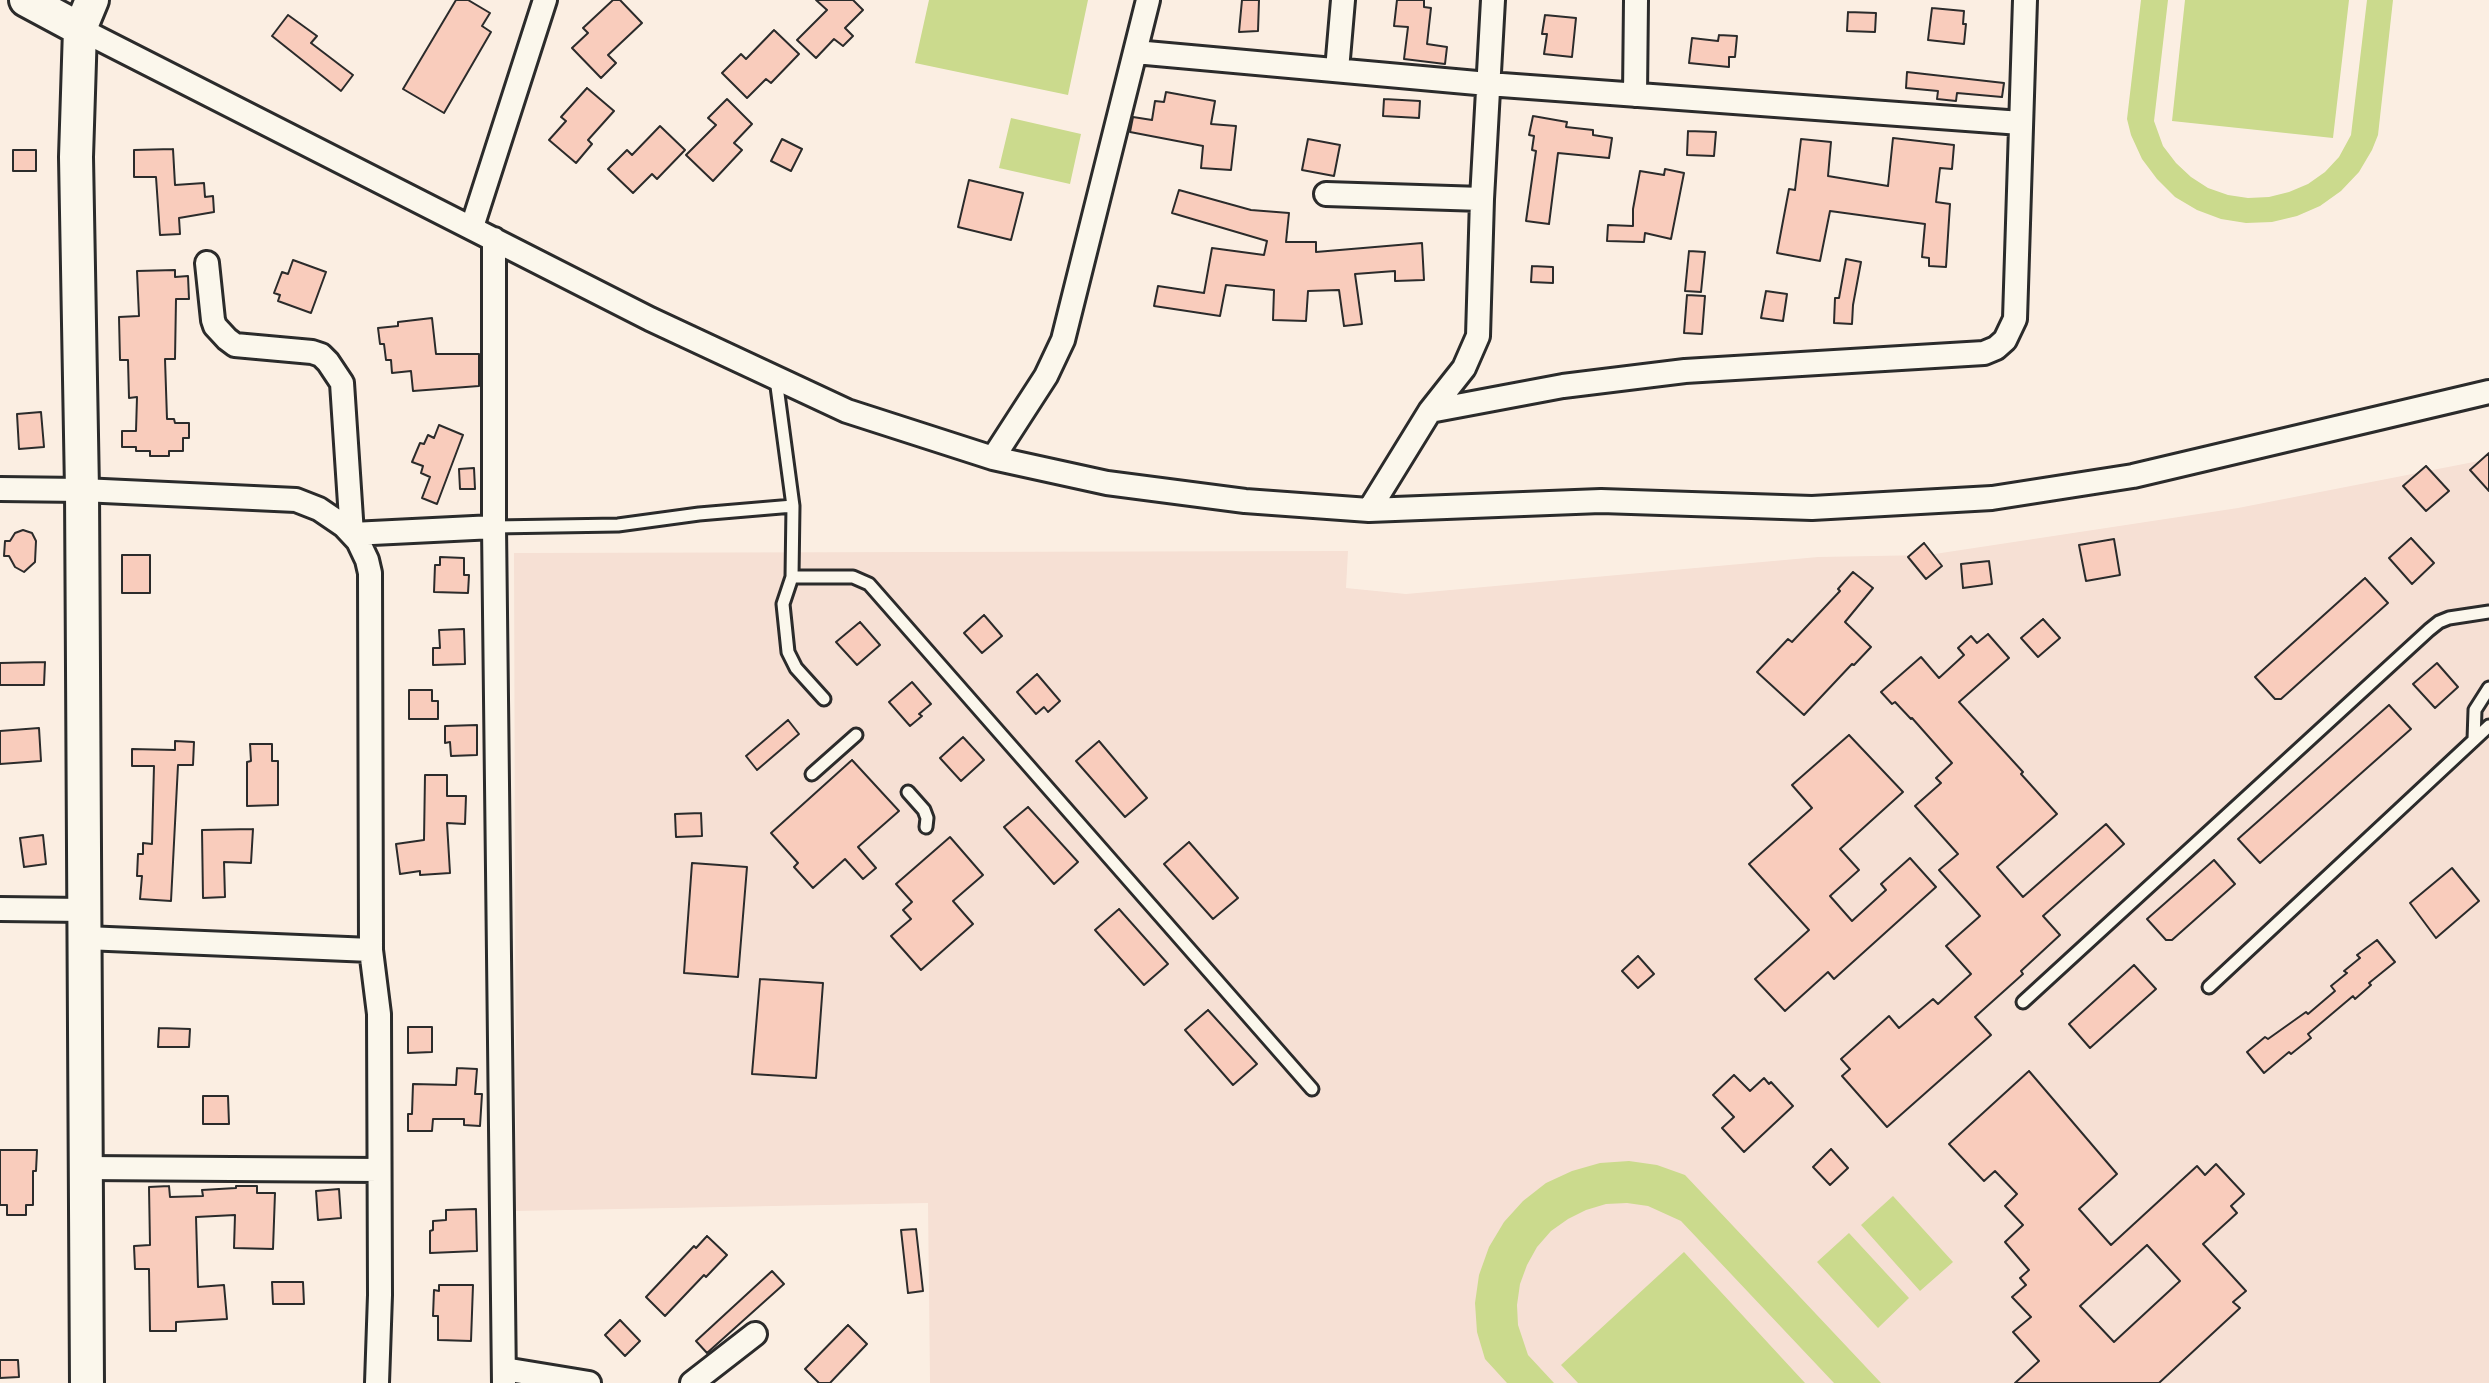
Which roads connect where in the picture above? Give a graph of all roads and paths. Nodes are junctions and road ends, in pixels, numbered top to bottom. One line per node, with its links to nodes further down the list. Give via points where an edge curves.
1 (26, 0): 9 (street)
2 (92, 0): 9 (street)
3 (545, 0): 17 (street)
4 (1148, 0): 10 (street)
5 (1343, 0): 11 (street)
6 (1493, 0): 12 (street)
7 (1636, 0): 13 (street)
8 (2025, 0): 14 (street)
9 (80, 29): 17 (street); 25 (street, via 76,157)
10 (1135, 52): 11 (street); 23 (street, via 1063,340)
11 (1337, 70): 12 (street)
12 (1488, 84): 13 (street); 16 (street)
13 (1635, 95): 14 (street)
14 (2021, 123): 22 (street, via 2015,319 1996,348 1984,353 1685,371 1563,386)
15 (1326, 194): 16 (street)
16 (1482, 199): 22 (street, via 1478,336 1464,368)
17 (472, 227): 18 (street)
18 (494, 239): 20 (street); 28 (street)
19 (207, 263): 29 (street, via 213,320 227,339 235,345 321,355 342,383)
20 (776, 379): 23 (street, via 847,411); 26 (lane)
21 (2489, 392): 27 (street, via 2133,476 1992,498 1812,508 1601,501)
22 (1430, 411): 27 (street)
23 (993, 458): 27 (street, via 1107,483)
24 (0, 489): 25 (street)
25 (82, 490): 29 (street, via 296,500 319,509); 41 (street)
26 (793, 506): 28 (lane, via 618,525); 30 (lane)
27 (1369, 510)
28 (494, 527): 29 (street); 49 (street)
29 (352, 534): 42 (street, via 370,573)
30 (792, 577): 33 (lane, via 783,604 788,652); 45 (lane, via 853,577 869,584)
31 (2489, 612): 44 (lane, via 2449,618 2429,630)
32 (2489, 688): 36 (lane, via 2475,710)
33 (824, 699)
34 (2489, 726): 36 (lane)
35 (856, 735): 37 (lane)
36 (2474, 740): 43 (lane)
37 (812, 774)
38 (908, 792): 39 (lane, via 924,810)
39 (926, 827)
40 (0, 909): 41 (street)
41 (85, 924): 42 (street); 46 (street)
42 (371, 950): 47 (street, via 379,1014)
43 (2209, 987)
44 (2023, 1002)
45 (1312, 1089)
46 (85, 1168): 47 (street); 50 (street)
47 (379, 1170): 51 (street)
48 (755, 1334): 53 (street)
49 (504, 1376): 52 (street)
50 (87, 1383)
51 (377, 1383)
52 (589, 1383)
53 (692, 1383)

